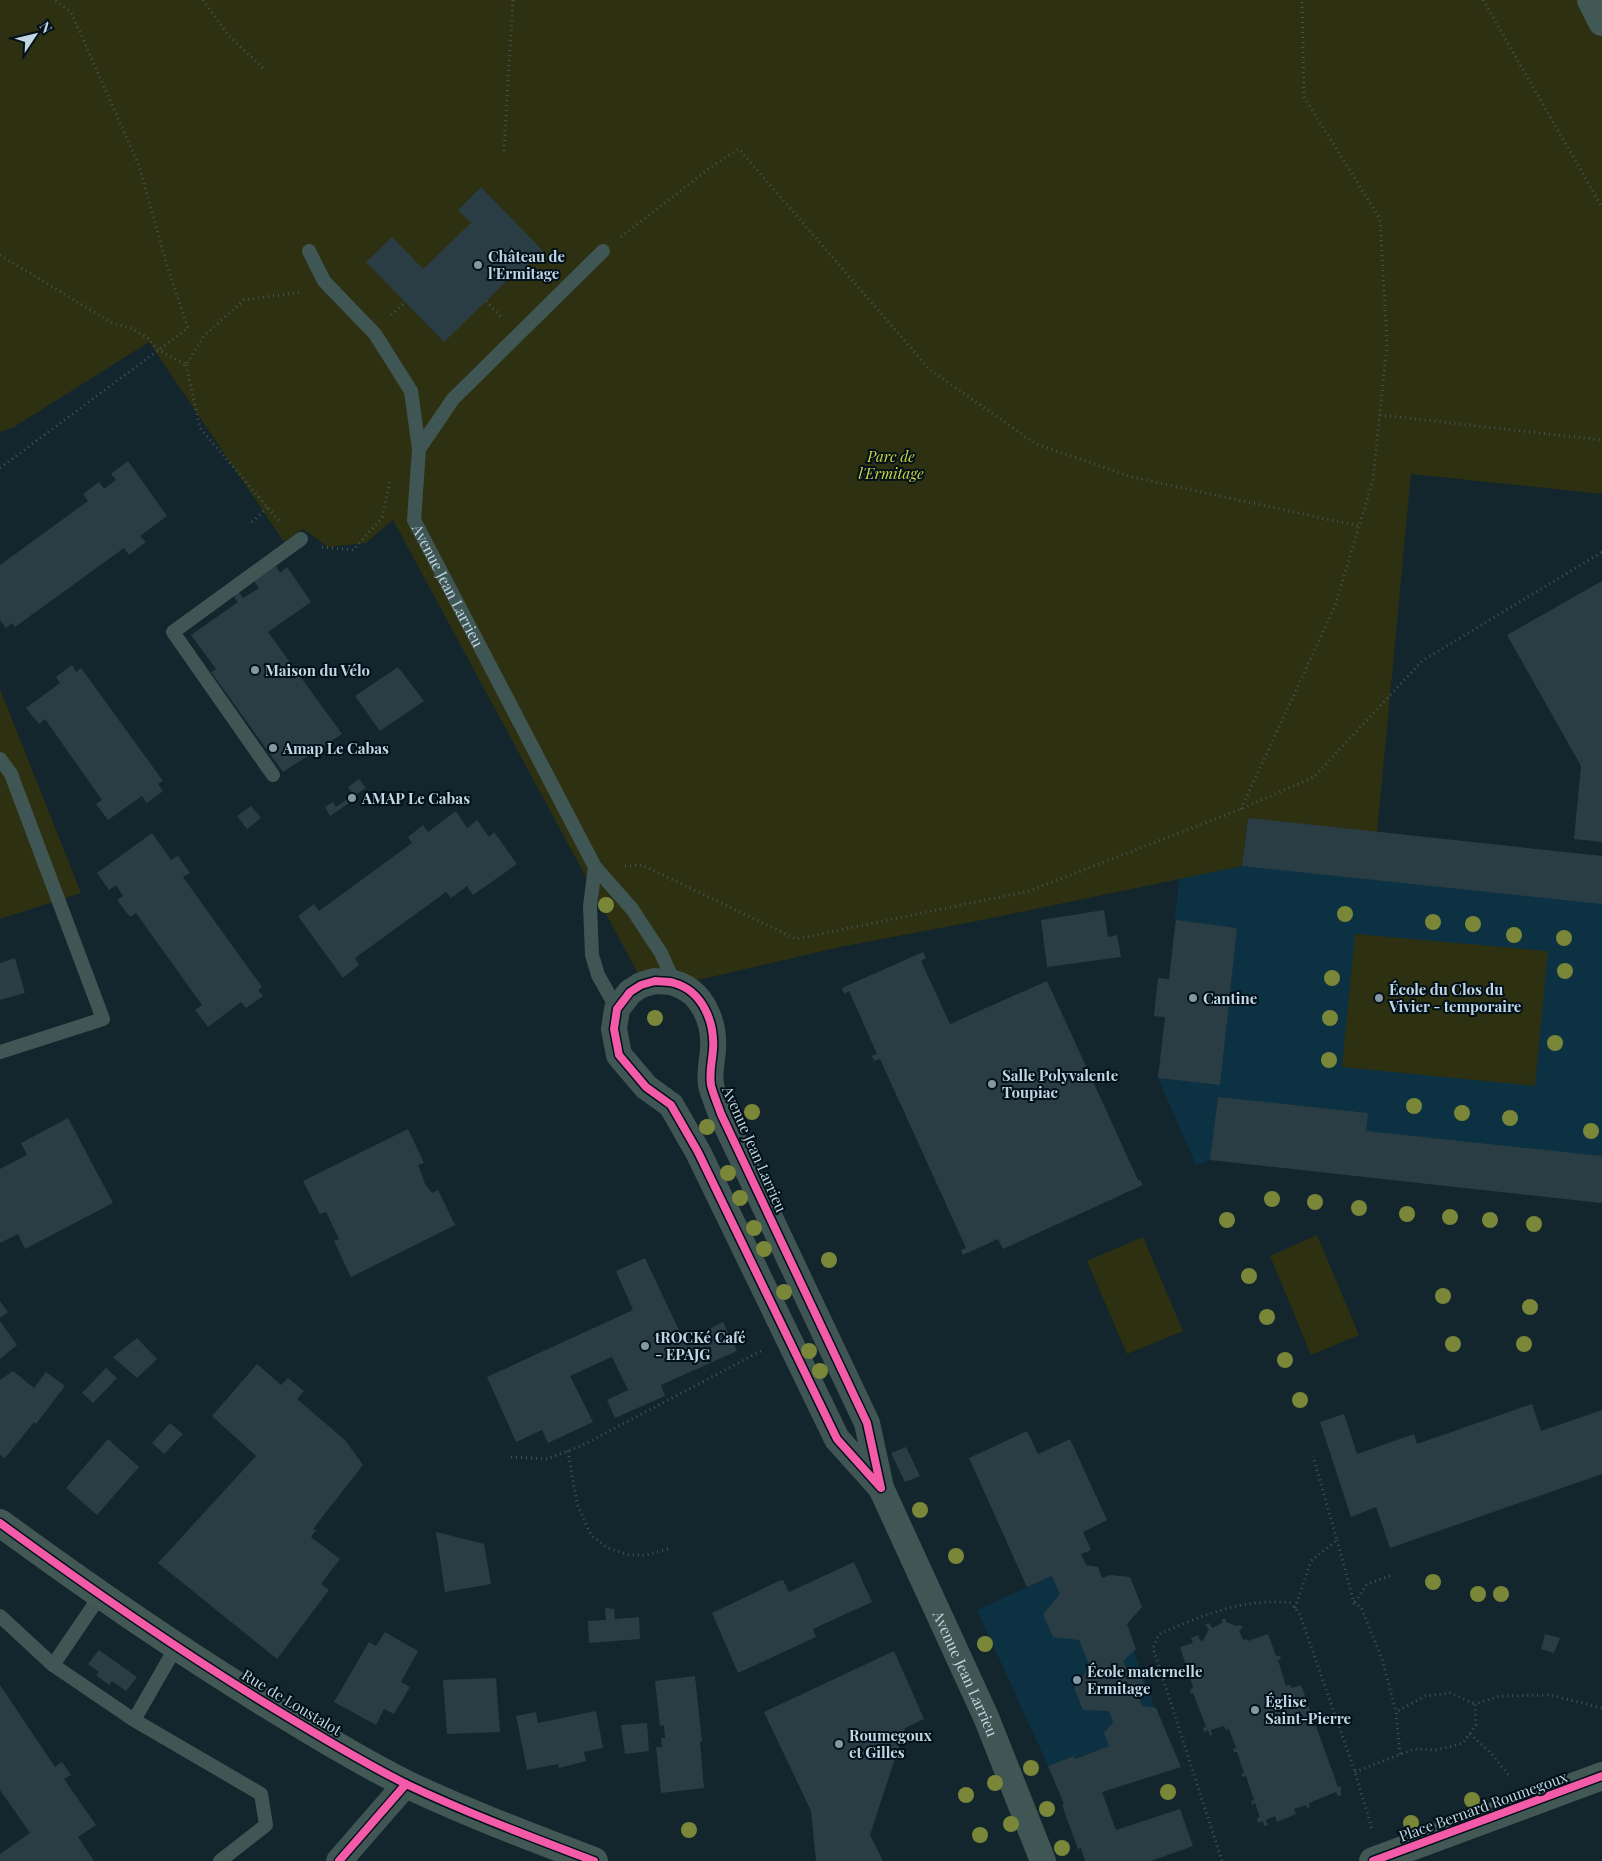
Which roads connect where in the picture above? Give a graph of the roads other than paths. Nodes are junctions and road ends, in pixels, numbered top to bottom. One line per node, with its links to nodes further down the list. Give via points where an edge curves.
1 (1591, 0): 2 (street)
2 (1602, 22)
3 (309, 251): 5 (lane, Avenue Jean Larrieu, via 324,281 375,334 410,391)
4 (603, 251): 5 (lane, via 453,399)
5 (419, 449): 9 (lane, Avenue Jean Larrieu, via 414,520)
6 (301, 539): 8 (lane, via 173,632)
7 (0, 759): 12 (lane, via 11,774 103,1019)
8 (273, 775)
9 (596, 867): 10 (lane, Avenue Jean Larrieu, via 632,909 661,953); 11 (lane, via 590,906 592,955 598,975)
10 (674, 982): 11 (street, via 655,981 641,985 630,992); 13 (street, Avenue Jean Larrieu, via 688,989 701,1002 710,1018 713,1092 867,1423)
11 (617, 1009): 13 (street, Avenue Jean Larrieu, via 614,1028 619,1055 646,1087 671,1105 694,1144 837,1439)
12 (0, 1052)
13 (881, 1488): 26 (street, Avenue Jean Larrieu, via 986,1716)
14 (0, 1523): 15 (street, Rue de Loustalot)
15 (100, 1596): 17 (street, Rue de Loustalot); 18 (lane)
16 (0, 1616): 18 (lane)
17 (176, 1647): 19 (lane); 21 (street, Rue de Loustalot, via 312,1732)
18 (53, 1665): 19 (lane)
19 (134, 1720): 23 (lane, via 261,1794 266,1825)
20 (1602, 1776): 22 (street, Place Bernard Roumegoux)
21 (406, 1784): 24 (street); 25 (street, Rue de Loustalot)
22 (1377, 1860)
23 (220, 1861)
24 (339, 1861)
25 (594, 1861)
26 (1043, 1861)

